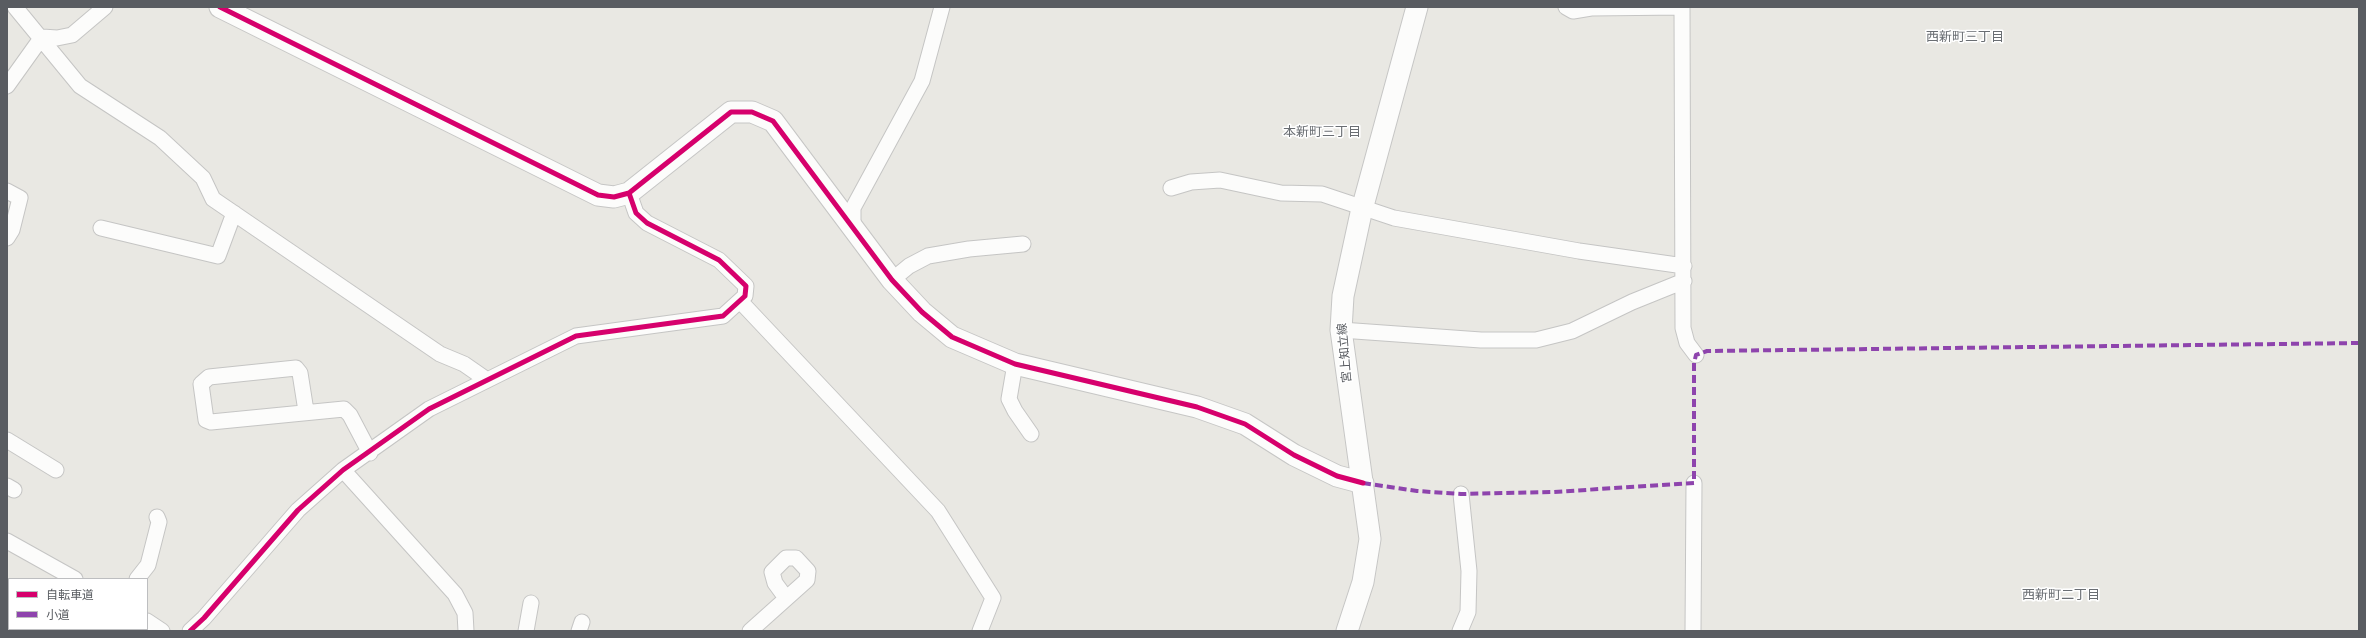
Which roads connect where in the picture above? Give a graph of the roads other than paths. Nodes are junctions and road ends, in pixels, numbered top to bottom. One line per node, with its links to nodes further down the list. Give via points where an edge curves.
1 (15, 7): 7 (street)
2 (105, 7): 7 (street, via 72,35)
3 (220, 7): 11 (street, via 598,195 614,196)
4 (942, 7): 15 (street, via 922,81 853,208)
5 (1417, 7): 12 (street, 宮上知立線)
6 (1566, 7): 18 (street, via 1572,11 1590,8 1682,7)
7 (42, 37): 8 (street); 13 (street, via 80,86 160,138 203,178 213,199)
8 (7, 86)
9 (1171, 188): 12 (street, via 1191,182 1220,180 1281,193 1322,194)
10 (7, 191): 16 (street, via 20,198 12,230)
11 (628, 193): 15 (street, via 731,112 752,112 773,120); 20 (street, via 636,213 647,223 719,260 746,286 745,296)
12 (1363, 209): 18 (street, via 1394,218); 21 (street, 宮上知立線, via 1343,296)
13 (234, 213): 14 (street, via 218,256); 24 (street, via 440,354 464,364)
14 (101, 228)
15 (853, 228): 19 (street)
16 (7, 238)
17 (1023, 244): 19 (street, via 928,256 909,266)
18 (1684, 274): 21 (street, via 1572,331 1536,340 1481,340); 22 (street, via 1683,328 1687,343)
19 (892, 280): 23 (street, via 922,312 952,337)
20 (740, 301): 24 (street, via 723,316 576,336); 46 (street, via 938,511 993,598)
21 (1341, 330): 31 (street, 宮上知立線, via 1353,431)
22 (1696, 355)
23 (1015, 364): 26 (street, via 1009,399); 31 (street, via 1197,407 1245,424 1325,471)
24 (487, 380): 28 (street, via 429,409)
25 (306, 411): 25 (street, via 212,422 206,420 203,411 201,384 209,377 296,368 300,373); 28 (street, via 344,409 350,415)
26 (1031, 434)
27 (7, 440): 29 (street)
28 (370, 453): 30 (street)
29 (56, 470)
30 (343, 470): 42 (street, via 298,510); 43 (street, via 455,594 465,613)
31 (1363, 483): 47 (street, 宮上知立線, via 1369,549 1363,582)
32 (1694, 483): 49 (street)
33 (1461, 494): 48 (street, via 1469,571 1468,612)
34 (157, 517): 37 (street, via 160,522 148,565)
35 (7, 542): 36 (street)
36 (73, 578)
37 (138, 578)
38 (786, 598): 45 (street)
39 (532, 603): 44 (street)
40 (148, 622): 41 (street)
41 (162, 631)
42 (190, 631)
43 (466, 631)
44 (526, 631)
45 (750, 631)
46 (980, 631)
47 (1347, 631)
48 (1460, 631)
49 (1693, 631)

